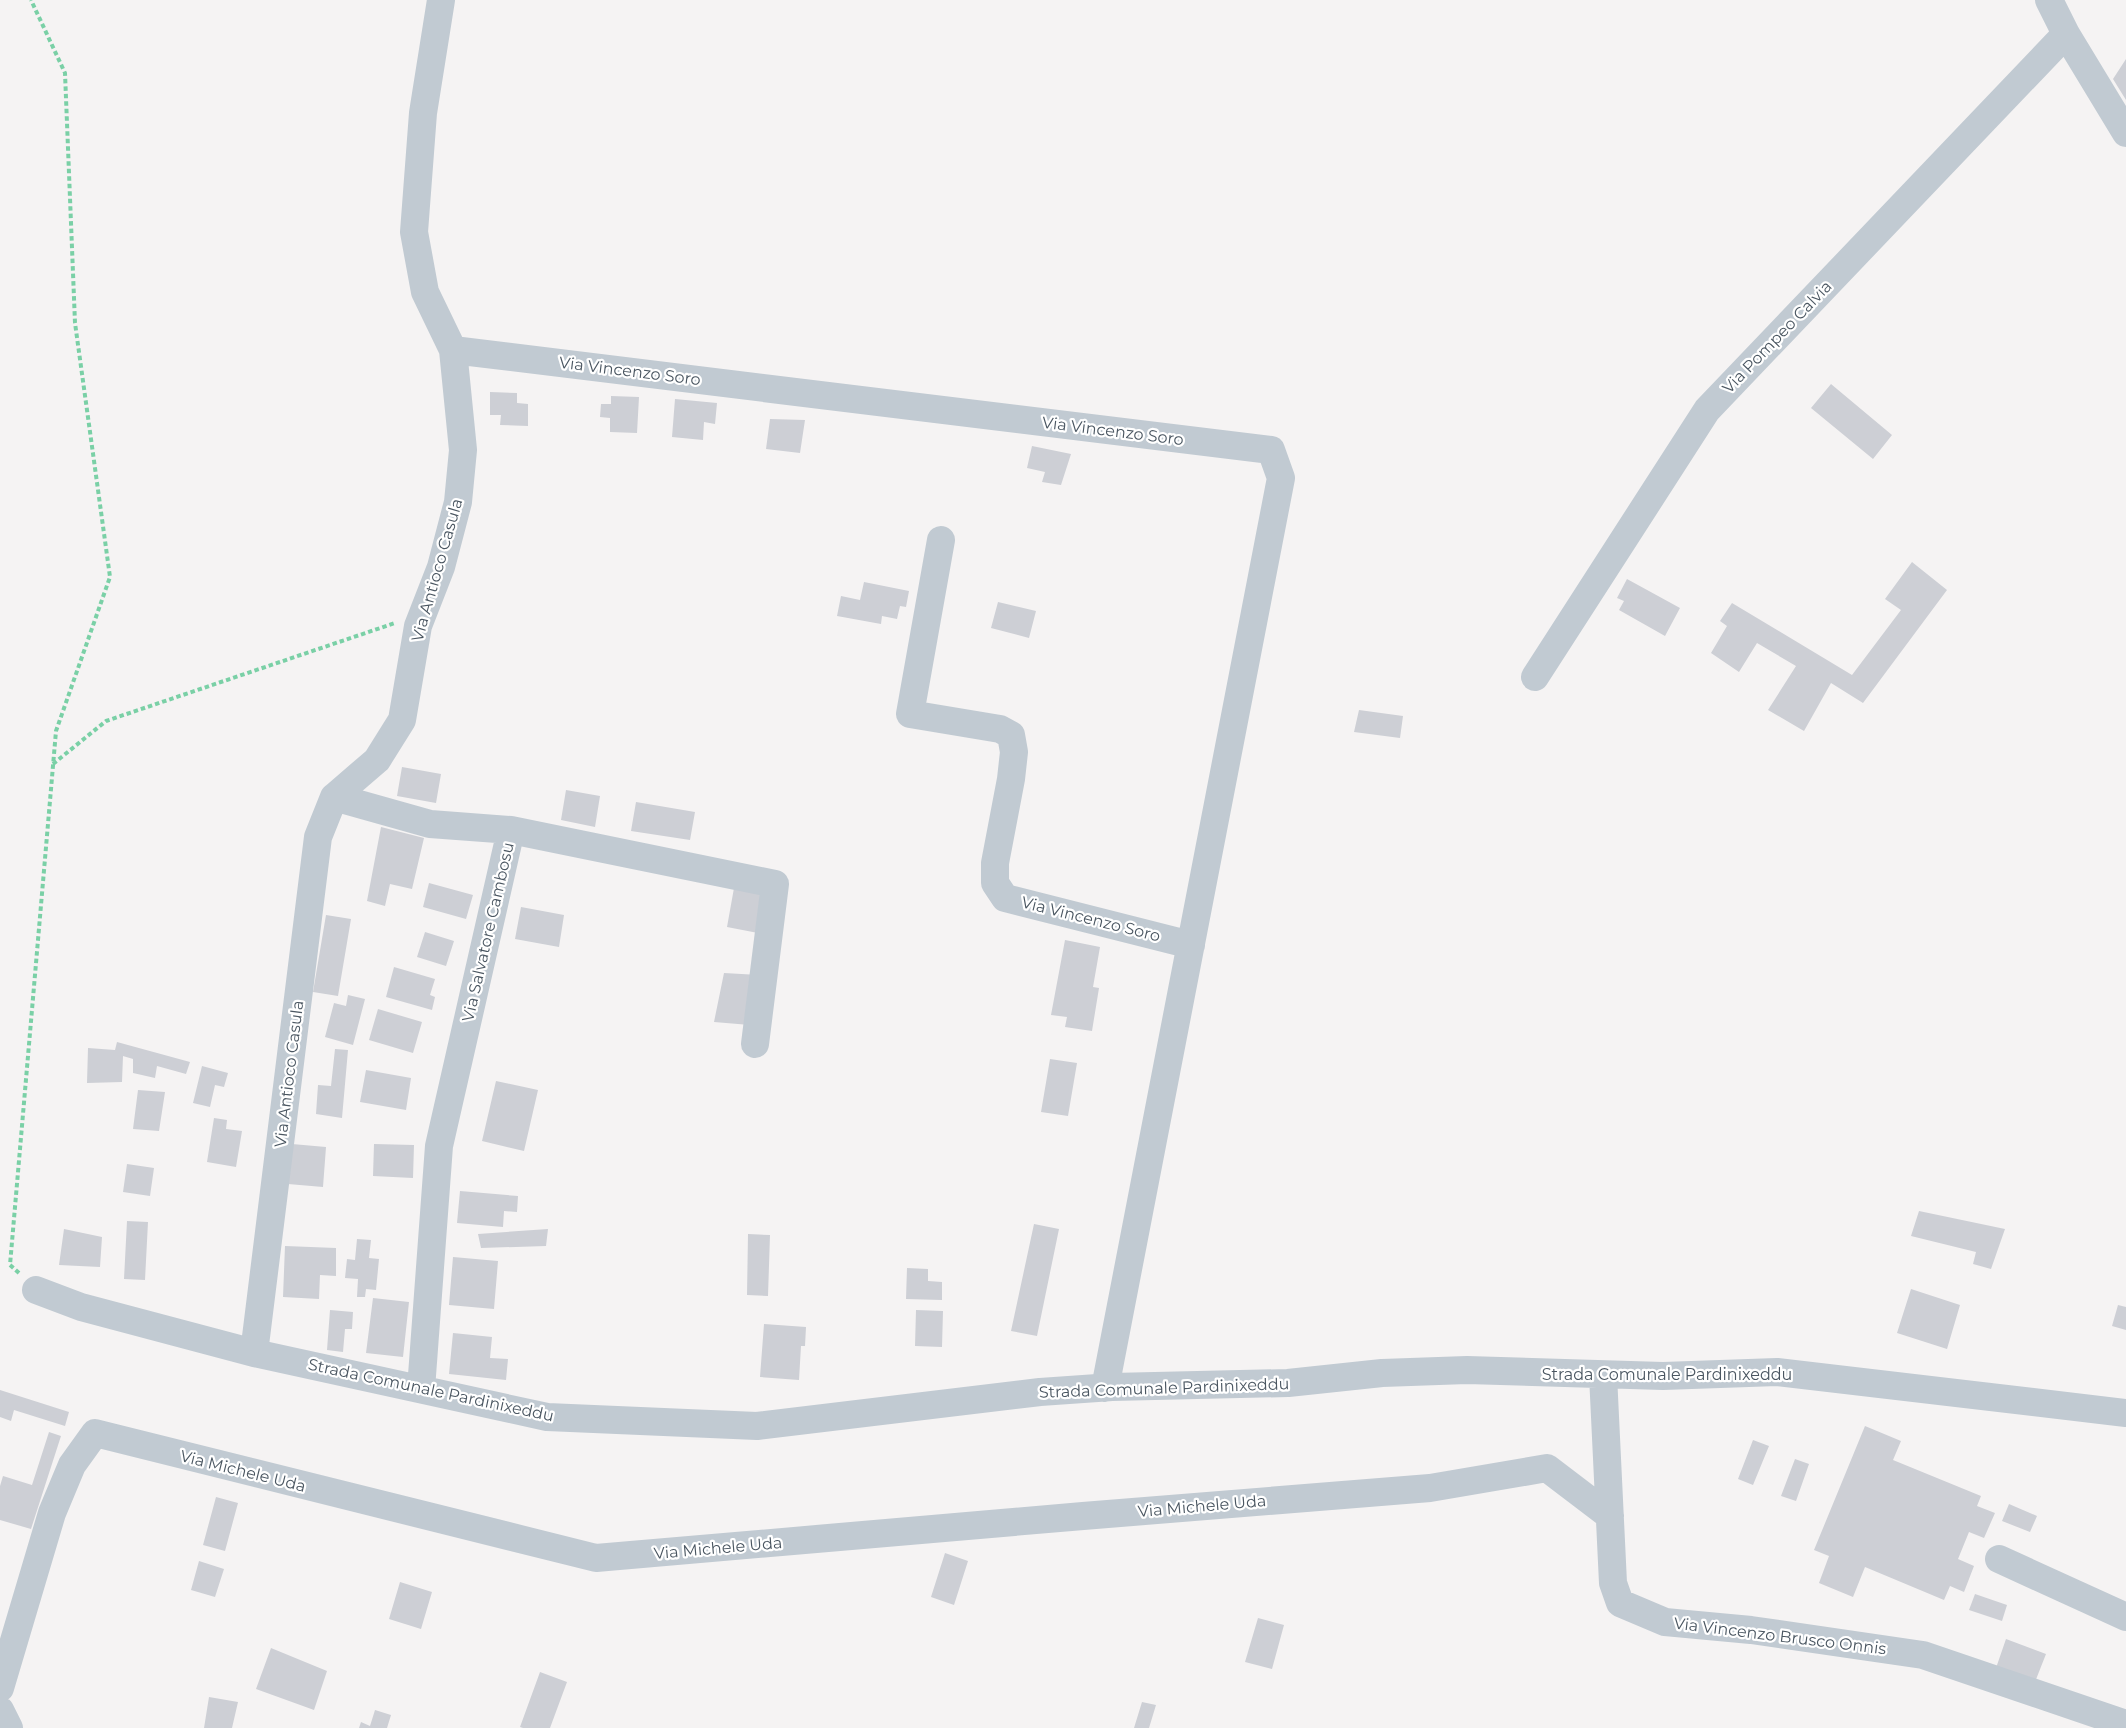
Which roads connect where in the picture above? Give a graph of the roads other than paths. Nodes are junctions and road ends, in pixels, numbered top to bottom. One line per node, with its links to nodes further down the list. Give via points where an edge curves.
1 (441, 0): 5 (street, Via Antioco Casula, via 423,113 414,232 425,292)
2 (2049, 0): 3 (street)
3 (2066, 34): 4 (street); 7 (street, Via Pompeo Calvia, via 1707,410)
4 (2126, 133)
5 (453, 350): 8 (street, Via Antioco Casula, via 463,450 458,502 441,567 418,626 402,720 377,760); 10 (street, Via Vincenzo Soro, via 1271,450 1281,478)
6 (941, 540): 10 (street, Via Vincenzo Soro, via 910,714 1000,729 1011,735 1014,752 995,884 1005,897)
7 (1535, 677)
8 (334, 797): 9 (street, via 430,824); 13 (street, Via Antioco Casula, via 318,837)
9 (511, 830): 11 (street, Via Salvatore Cambosu, via 775,884); 16 (street, Via Salvatore Cambosu, via 439,1146)
10 (1191, 945): 15 (street, Via Vincenzo Soro)
11 (754, 1044)
12 (36, 1290): 13 (street, Strada Comunale Pardinixeddu)
13 (254, 1353): 16 (street, Strada Comunale Pardinixeddu)
14 (1603, 1375): 15 (street, Strada Comunale Pardinixeddu, via 1467,1370 1382,1373 1288,1383); 17 (street, Strada Comunale Pardinixeddu, via 1776,1372); 18 (street, Via Vincenzo Brusco Onnis)
15 (1105, 1388): 16 (street, Strada Comunale Pardinixeddu, via 1040,1392 757,1426 547,1417)
16 (421, 1389)
17 (2126, 1413)
18 (1610, 1516): 21 (street, Via Michele Uda, via 1547,1468 1430,1488 596,1558 95,1433 72,1465 52,1513); 23 (street, Via Vincenzo Brusco Onnis, via 1613,1583 1620,1603 1633,1610 1665,1622 1923,1655)
19 (1999, 1559): 20 (street)
20 (2126, 1617)
21 (0, 1688)
22 (0, 1710): 24 (street)
23 (2126, 1724)
24 (9, 1728)

